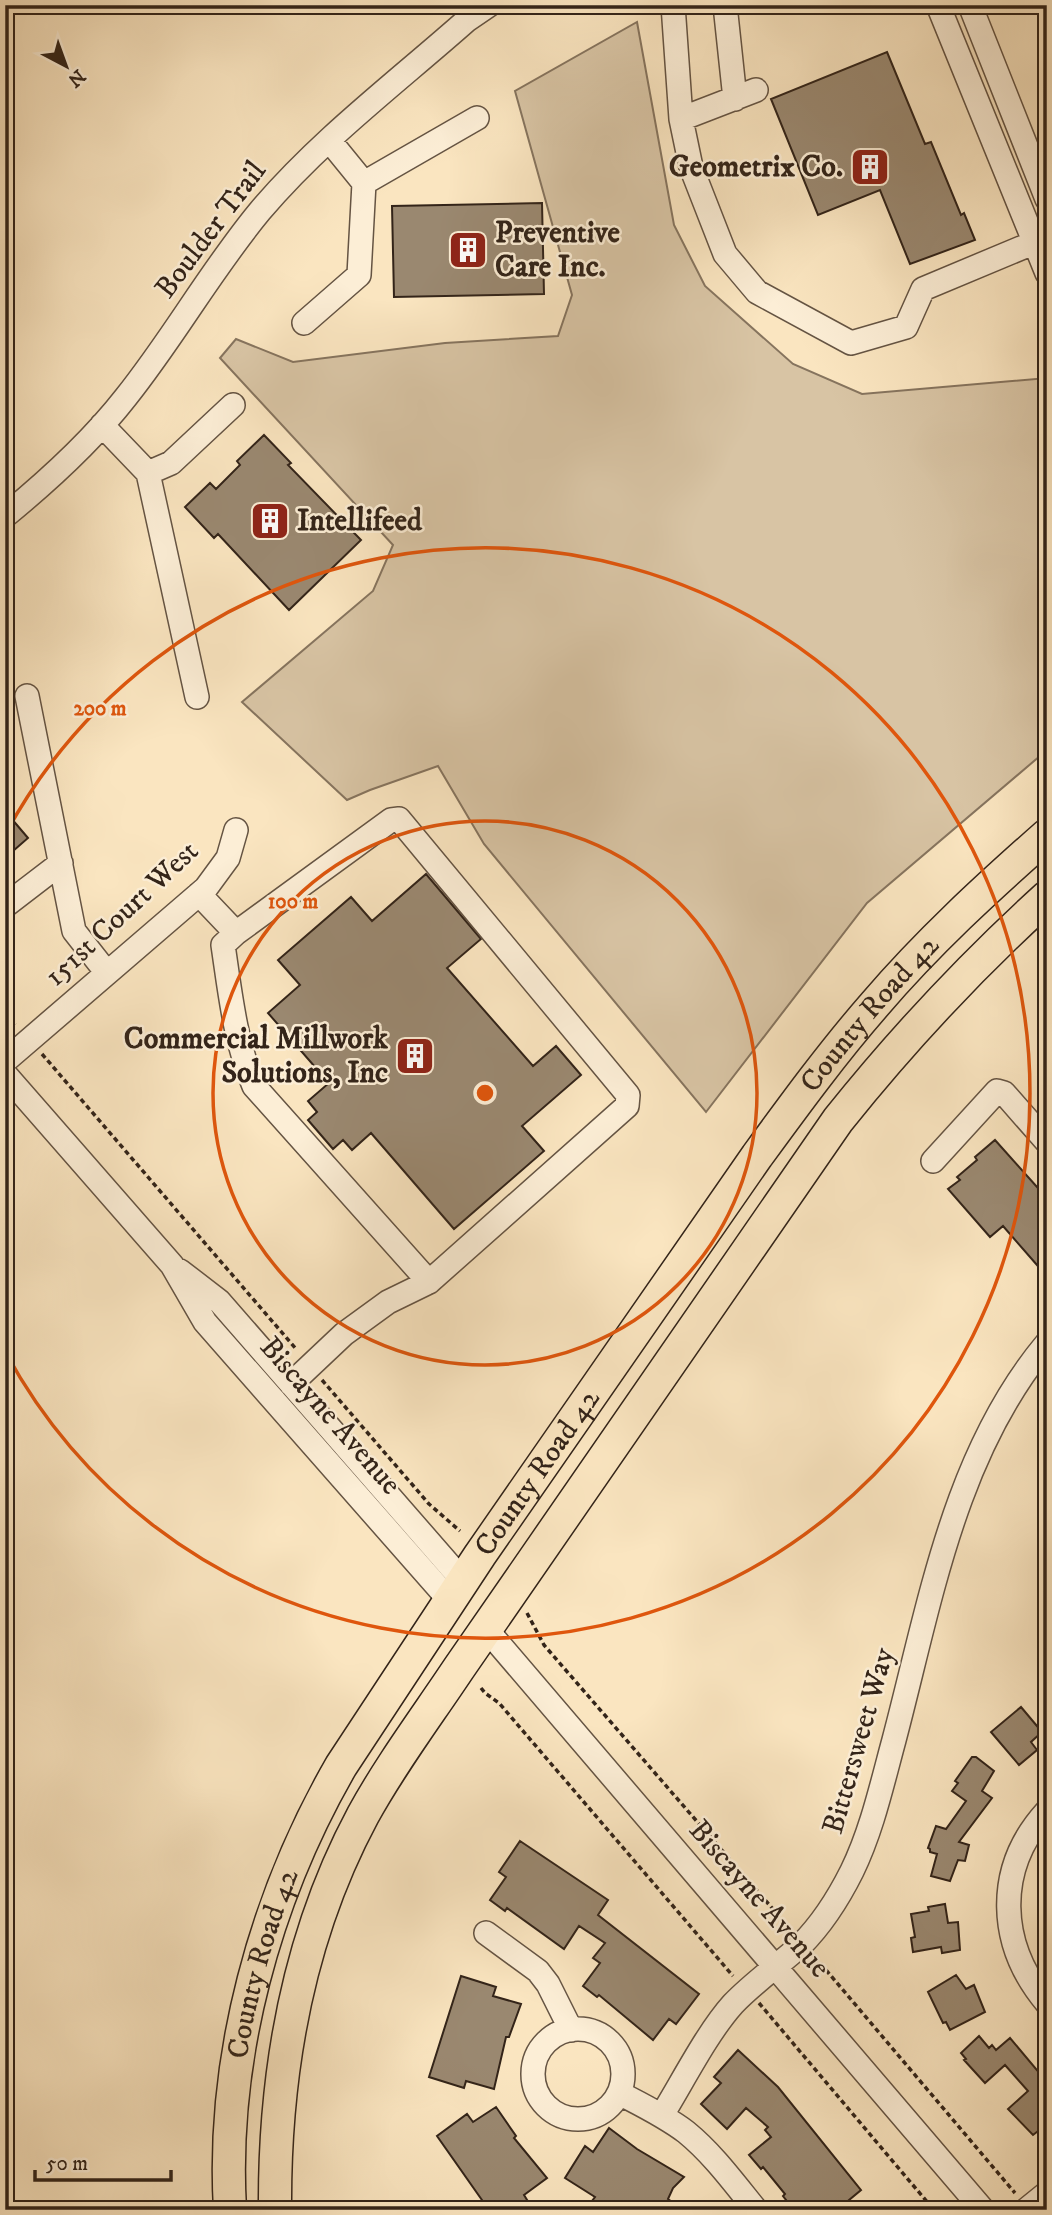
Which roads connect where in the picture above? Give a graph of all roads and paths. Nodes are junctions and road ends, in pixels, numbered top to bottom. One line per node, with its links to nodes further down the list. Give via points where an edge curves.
1 (489, 5): 8 (street, Boulder Trail)
2 (673, 5): 7 (street)
3 (725, 5): 7 (street, via 745,94)
4 (938, 5): 11 (street)
5 (970, 5): 10 (street)
6 (477, 118): 9 (street)
7 (681, 119): 11 (street, via 691,167 725,254 757,292 851,343 906,327 923,289)
8 (329, 140): 9 (street); 15 (street, Boulder Trail, via 258,213)
9 (364, 183): 13 (street, via 359,275)
10 (1047, 199)
11 (1033, 243): 12 (street)
12 (1047, 274)
13 (304, 323)
14 (233, 405): 16 (street, via 171,463)
15 (102, 425): 16 (street); 17 (street, Boulder Trail)
16 (148, 473): 19 (street)
17 (5, 516)
18 (27, 696): 22 (street)
19 (197, 696)
20 (236, 830): 23 (street, 151st Court West, via 228,858)
21 (1047, 835): 40 (highway, County Road 42, via 892,985 811,1084)
22 (61, 863): 25 (street); 27 (street, via 74,931)
23 (199, 894): 26 (street); 27 (street, 151st Court West)
24 (1047, 897): 42 (highway, County Road 42, via 939,1002 838,1120)
25 (5, 906)
26 (236, 933): 35 (street, via 223,945 234,1017 254,1086); 35 (street, via 391,820 399,819 628,1095 627,1106)
27 (107, 973): 29 (street, 151st Court West)
28 (5, 1011): 29 (path)
29 (30, 1040): 30 (street, 151st Court West); 37 (path)
30 (5, 1061)
31 (5, 1074): 34 (street, Biscayne Avenue)
32 (1047, 1142): 33 (street, via 1004,1093 997,1091)
33 (933, 1161)
34 (172, 1265): 38 (street, Biscayne Avenue, via 219,1301); 40 (street, Biscayne Avenue, via 205,1322)
35 (429, 1282): 37 (street, via 388,1302 344,1334)
36 (1047, 1343): 48 (street, Bittersweet Way, via 990,1431 963,1492 852,1871 831,1909 803,1943)
37 (311, 1367): 38 (street); 39 (path, via 429,1504)
38 (291, 1384): 40 (street, Biscayne Avenue)
39 (460, 1531)
40 (457, 1592): 57 (highway, County Road 42, via 322,1798 270,1924 253,1980 235,2076)
41 (523, 1609): 45 (path, via 544,1645)
42 (487, 1630): 48 (street, Biscayne Avenue); 58 (highway, County Road 42, via 363,1815 314,1931 285,2048 275,2132)
43 (481, 1688): 49 (path, via 499,1703)
44 (1047, 1811): 51 (street, via 1021,1850 1011,1881 1007,1918 1016,1955)
45 (785, 1923)
46 (486, 1933): 52 (street, via 538,1971)
47 (812, 1954): 56 (path)
48 (775, 1966): 54 (street, Bittersweet Way, via 733,2004); 61 (street, Biscayne Avenue)
49 (734, 1978)
50 (756, 1999): 60 (path)
51 (1047, 2003)
52 (571, 2029): 53 (street, via 590,2030 615,2048 623,2070); 53 (street, via 546,2042 537,2055 534,2086 541,2100 552,2112 582,2119 610,2106)
53 (619, 2093): 54 (street)
54 (662, 2115): 59 (street, via 708,2153)
55 (1047, 2193): 56 (street)
56 (1021, 2201)
57 (230, 2210)
58 (275, 2210)
59 (756, 2210)
60 (934, 2210)
61 (983, 2210)

